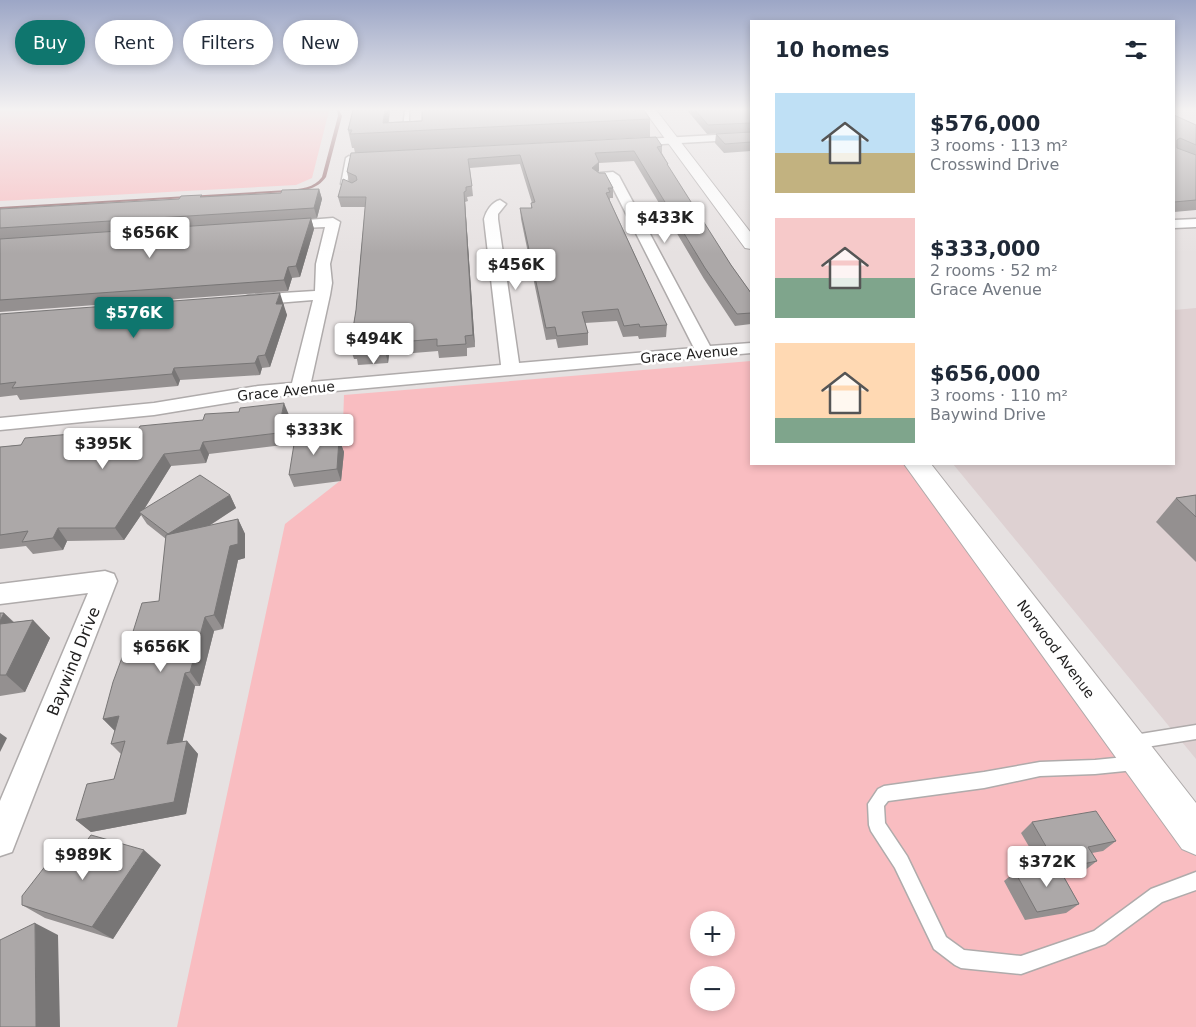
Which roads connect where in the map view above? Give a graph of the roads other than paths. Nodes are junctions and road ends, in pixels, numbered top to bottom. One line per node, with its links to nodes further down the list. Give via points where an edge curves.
1 (354, 158): 4 (lane, via 344,184)
2 (686, 158): 9 (main road)
3 (600, 177): 13 (street, via 613,176)
4 (355, 189)
5 (500, 204): 14 (street, via 491,219)
6 (1196, 223): 7 (street)
7 (1175, 224)
8 (264, 227): 10 (street, via 333,222 323,264)
9 (750, 243)
10 (322, 295): 11 (street); 15 (street)
11 (234, 301)
12 (750, 348): 13 (street, Grace Avenue)
13 (705, 352): 14 (street, Grace Avenue)
14 (510, 370): 15 (street, Grace Avenue)
15 (300, 388): 16 (street, Grace Avenue, via 154,409)
16 (0, 424)
17 (917, 465): 20 (main road, Norwood Avenue)
18 (0, 594): 22 (street, Baywind Drive, via 105,581)
19 (1196, 732): 20 (lane)
20 (1134, 753): 21 (main road, Norwood Avenue); 23 (lane, via 1095,767 1040,770 884,794 876,804 877,825 901,862 940,943 960,959 1030,962 1099,938 1157,895)
21 (1196, 835)
22 (0, 840)
23 (1196, 881)

